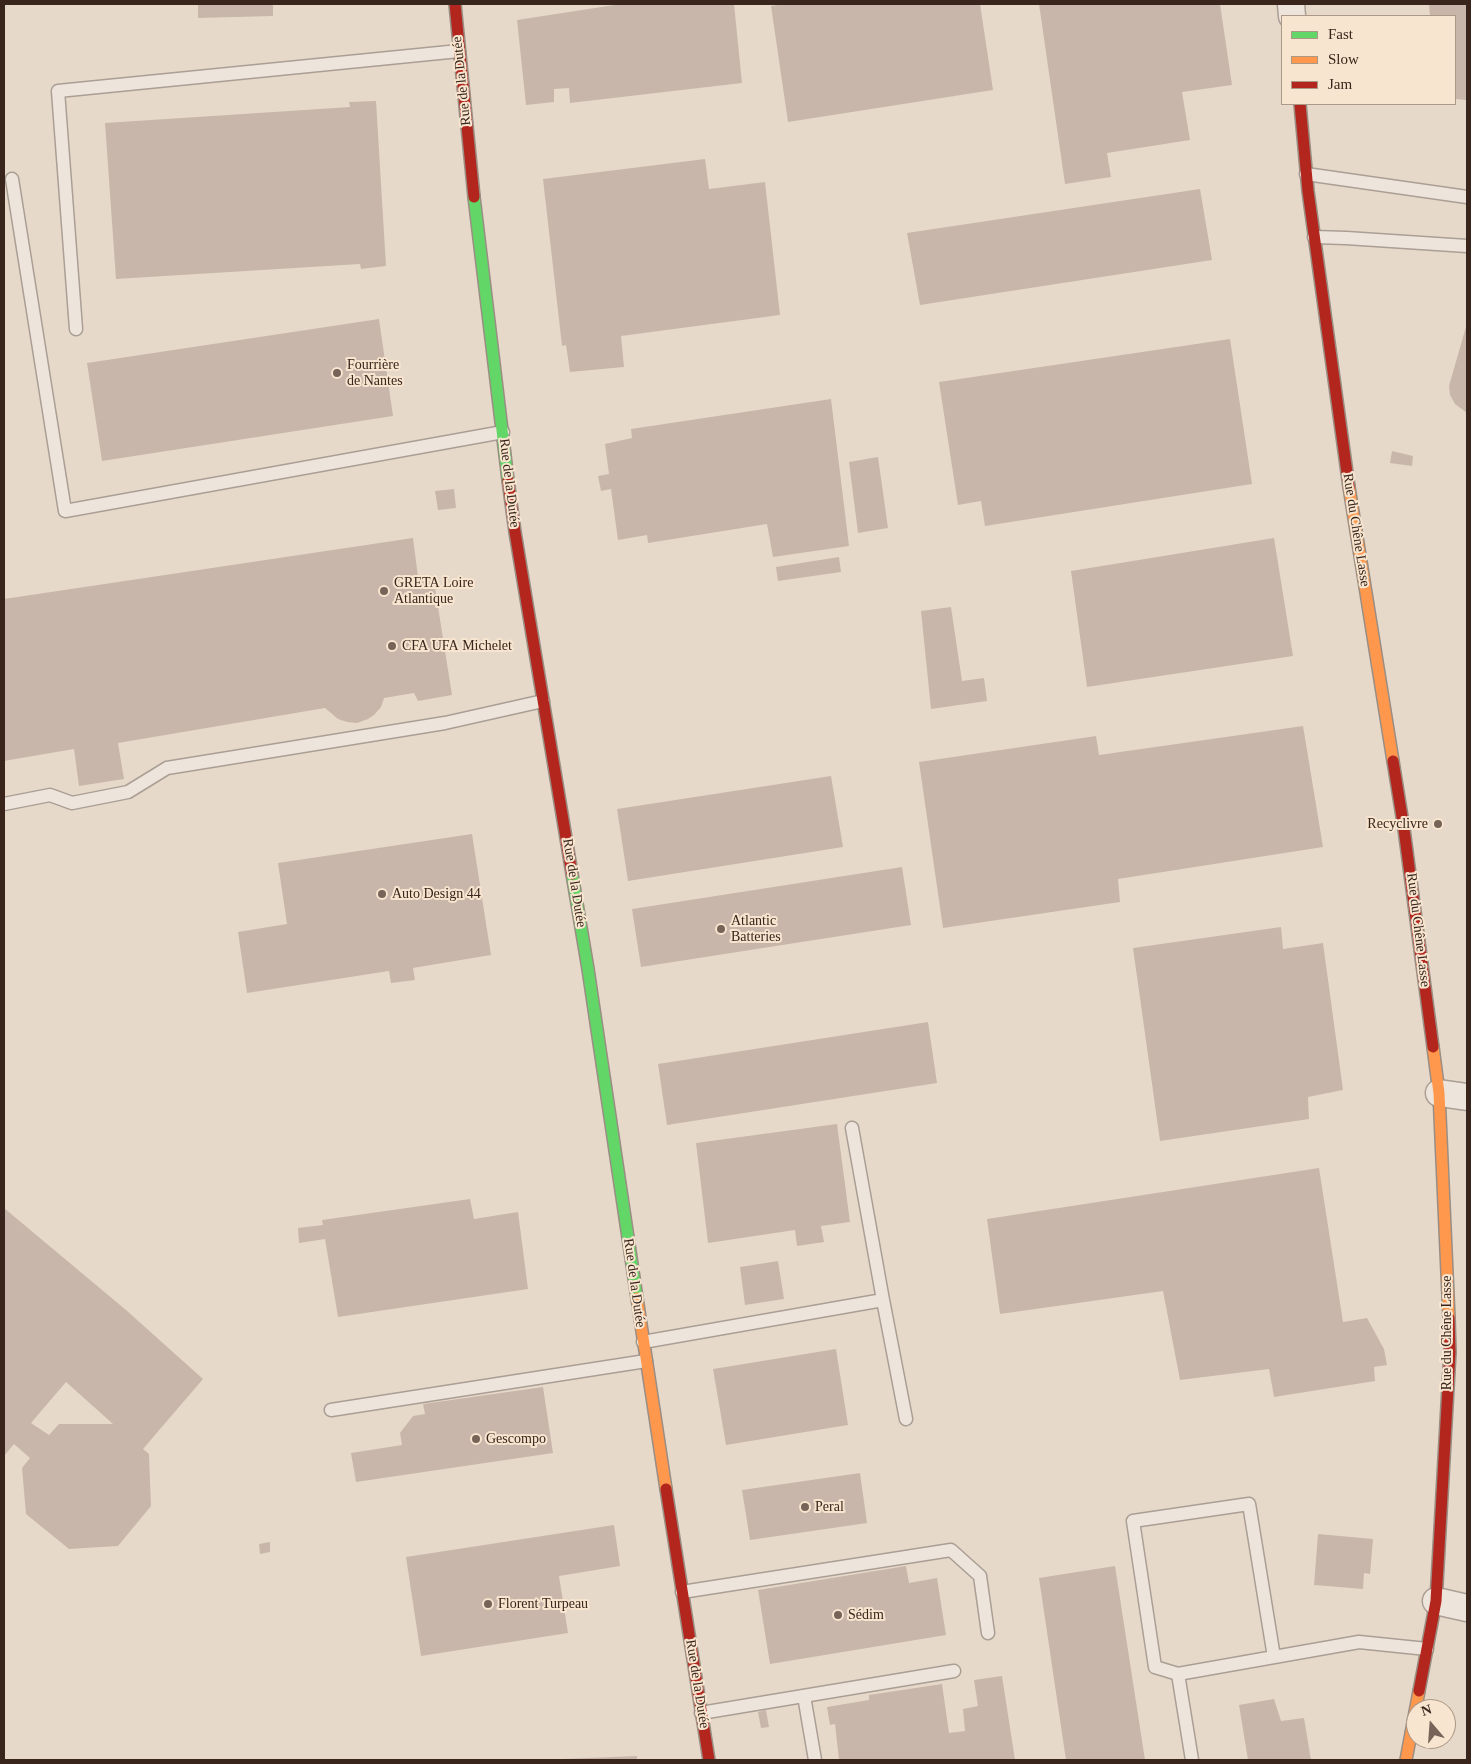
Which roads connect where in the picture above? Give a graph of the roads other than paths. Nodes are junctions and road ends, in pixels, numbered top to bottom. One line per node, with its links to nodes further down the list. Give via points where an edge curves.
1 (456, 4): 2 (street, Rue de la Dutée)
2 (459, 51): 9 (lane, via 58,91); 10 (street, Rue de la Dutée)
3 (1300, 105): 4 (street, Rue du Chêne Lasse)
4 (1306, 174): 6 (lane); 7 (street, Rue du Chêne Lasse)
5 (12, 179): 10 (lane, via 65,511)
6 (1467, 197)
7 (1314, 238): 8 (lane); 13 (street, Rue du Chêne Lasse, via 1351,500 1404,829)
8 (1467, 246)
9 (76, 329)
10 (503, 432): 11 (street, Rue de la Dutée)
11 (543, 701): 12 (lane, via 445,723 168,768 128,792 72,803 50,795); 17 (street, Rue de la Dutée, via 588,969)
12 (4, 804)
13 (1439, 1093): 14 (street); 22 (street, Rue du Chêne Lasse, via 1450,1352)
14 (1467, 1097)
15 (852, 1128): 16 (lane)
16 (884, 1300): 17 (lane); 20 (lane)
17 (643, 1342): 18 (street, Rue de la Dutée)
18 (646, 1361): 19 (lane); 21 (street, Rue de la Dutée)
19 (331, 1410)
20 (906, 1419)
21 (682, 1592): 24 (lane, via 951,1550 980,1576); 30 (street, Rue de la Dutée)
22 (1436, 1601): 23 (street); 25 (street, Rue du Chêne Lasse)
23 (1467, 1608)
24 (988, 1633)
25 (1427, 1649): 26 (lane, via 1359,1642); 34 (street, Rue du Chêne Lasse)
26 (1274, 1657): 28 (lane); 28 (lane, via 1249,1504 1133,1521 1155,1667)
27 (954, 1671): 29 (lane)
28 (1178, 1674): 33 (lane)
29 (804, 1696): 30 (lane); 32 (lane)
30 (701, 1713): 31 (street, Rue de la Dutée)
31 (709, 1760)
32 (814, 1760)
33 (1192, 1760)
34 (1406, 1760)

